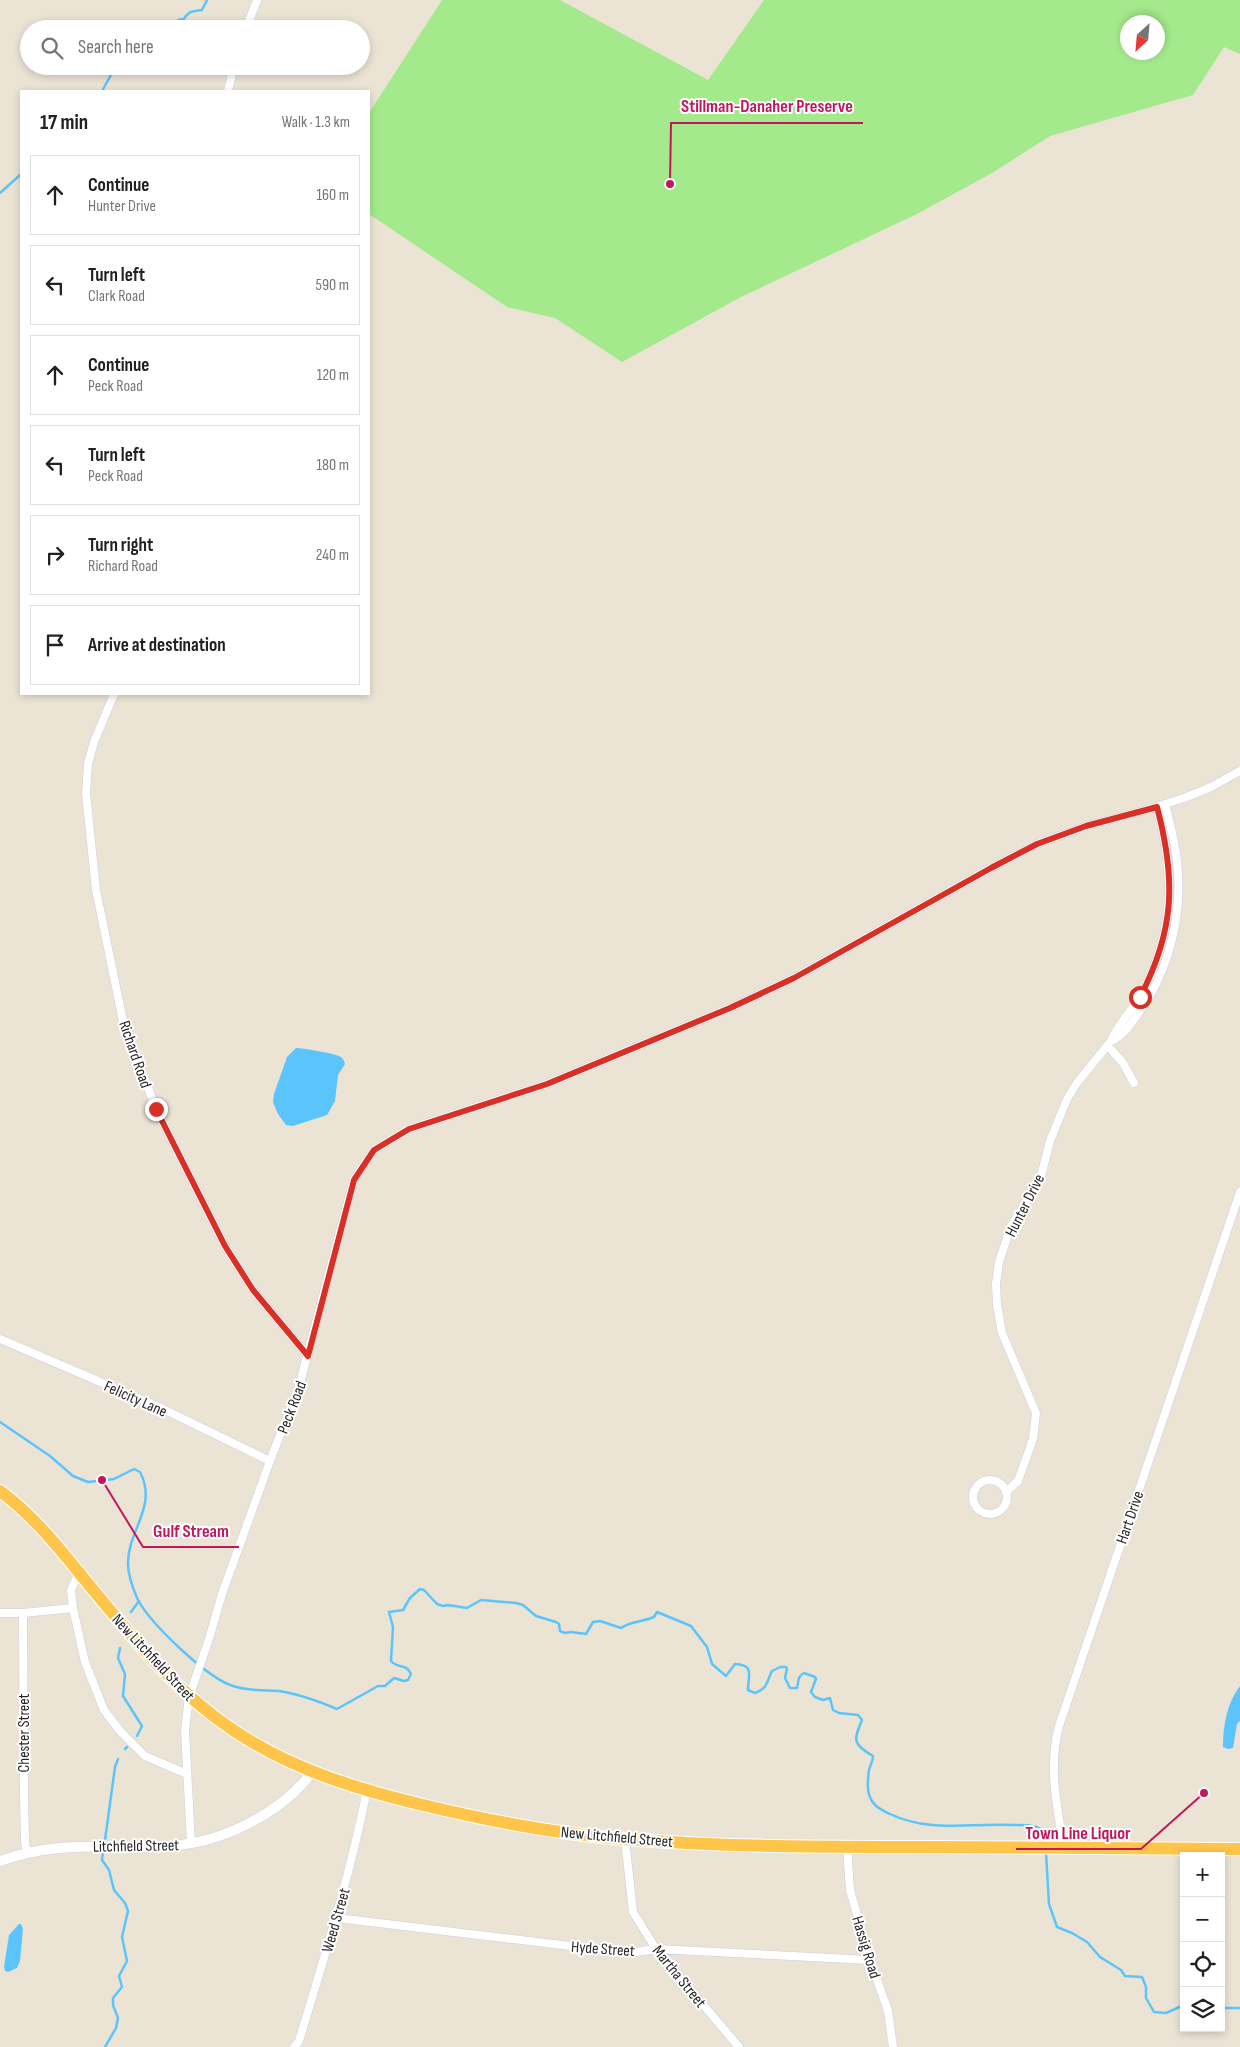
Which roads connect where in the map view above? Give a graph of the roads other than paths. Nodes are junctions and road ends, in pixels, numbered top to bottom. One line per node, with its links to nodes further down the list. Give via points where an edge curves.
1 (257, 0): 2 (street)
2 (249, 20)
3 (232, 75): 4 (street)
4 (228, 90)
5 (114, 695): 15 (street, Richard Road, via 88,764 86,807 96,890 124,1021 156,1109 225,1246 253,1290)
6 (1240, 771): 7 (street, Peck Road, via 1211,787)
7 (1165, 804): 8 (street, Peck Road); 10 (street, Hunter Drive, via 1177,859)
8 (1157, 807): 9 (street, Hunter Drive, via 1170,870); 15 (street, Peck Road, via 1086,826 1037,844 760,994 635,1048 506,1098 409,1129 374,1150 354,1180)
9 (1170, 896): 10 (street); 11 (street, Hunter Drive, via 1166,927 1154,970)
10 (1178, 896): 11 (street, Hunter Drive, via 1162,973 1136,1017 1119,1038)
11 (1109, 1043): 12 (street); 18 (street, Hunter Drive, via 1067,1099 1050,1141 1040,1180 1011,1226 999,1262 996,1284 1002,1333 1036,1413 1033,1439 1018,1480)
12 (1134, 1083)
13 (1240, 1192): 30 (street, Hart Drive, via 1056,1735 1053,1769)
14 (0, 1339): 16 (street, Felicity Lane, via 161,1408)
15 (308, 1356): 16 (street, Peck Road)
16 (270, 1461): 23 (street, Peck Road)
17 (0, 1491): 19 (highway, New Litchfield Street, via 17,1503)
18 (1006, 1492): 18 (street, Hunter Drive, via 1005,1504 996,1512 985,1513 974,1503 976,1487 986,1480 998,1482)
19 (79, 1572): 20 (street, via 71,1590); 23 (highway, New Litchfield Street, via 148,1655)
20 (73, 1608): 22 (street); 25 (street, via 85,1662 104,1710 145,1756)
21 (0, 1613): 22 (street)
22 (23, 1613): 32 (street, Chester Street)
23 (189, 1696): 24 (highway, New Litchfield Street, via 248,1740); 25 (street, Peck Road, via 185,1730)
24 (312, 1772): 26 (highway, New Litchfield Street); 28 (street, Litchfield Street, via 301,1787 255,1821)
25 (186, 1774): 28 (street, Peck Road)
26 (367, 1790): 27 (highway, New Litchfield Street, via 506,1823); 34 (street, Weed Street)
27 (625, 1839): 29 (highway, New Litchfield Street); 35 (street, Martha Street, via 633,1912)
28 (191, 1843): 32 (street, Litchfield Street, via 73,1846)
29 (847, 1846): 30 (highway, New Litchfield Street); 36 (street, Hassig Road, via 850,1890)
30 (1064, 1848): 31 (highway, New Litchfield Street)
31 (1240, 1849)
32 (27, 1852): 33 (street, Litchfield Street)
33 (0, 1861)
34 (337, 1918): 35 (street, Hyde Street, via 629,1953); 37 (street, Weed Street, via 299,2041)
35 (656, 1949): 36 (street, Hyde Street); 38 (street, Martha Street)
36 (870, 1960): 39 (street, Hassig Road, via 888,2011)
37 (294, 2047)
38 (739, 2047)
39 (893, 2047)

